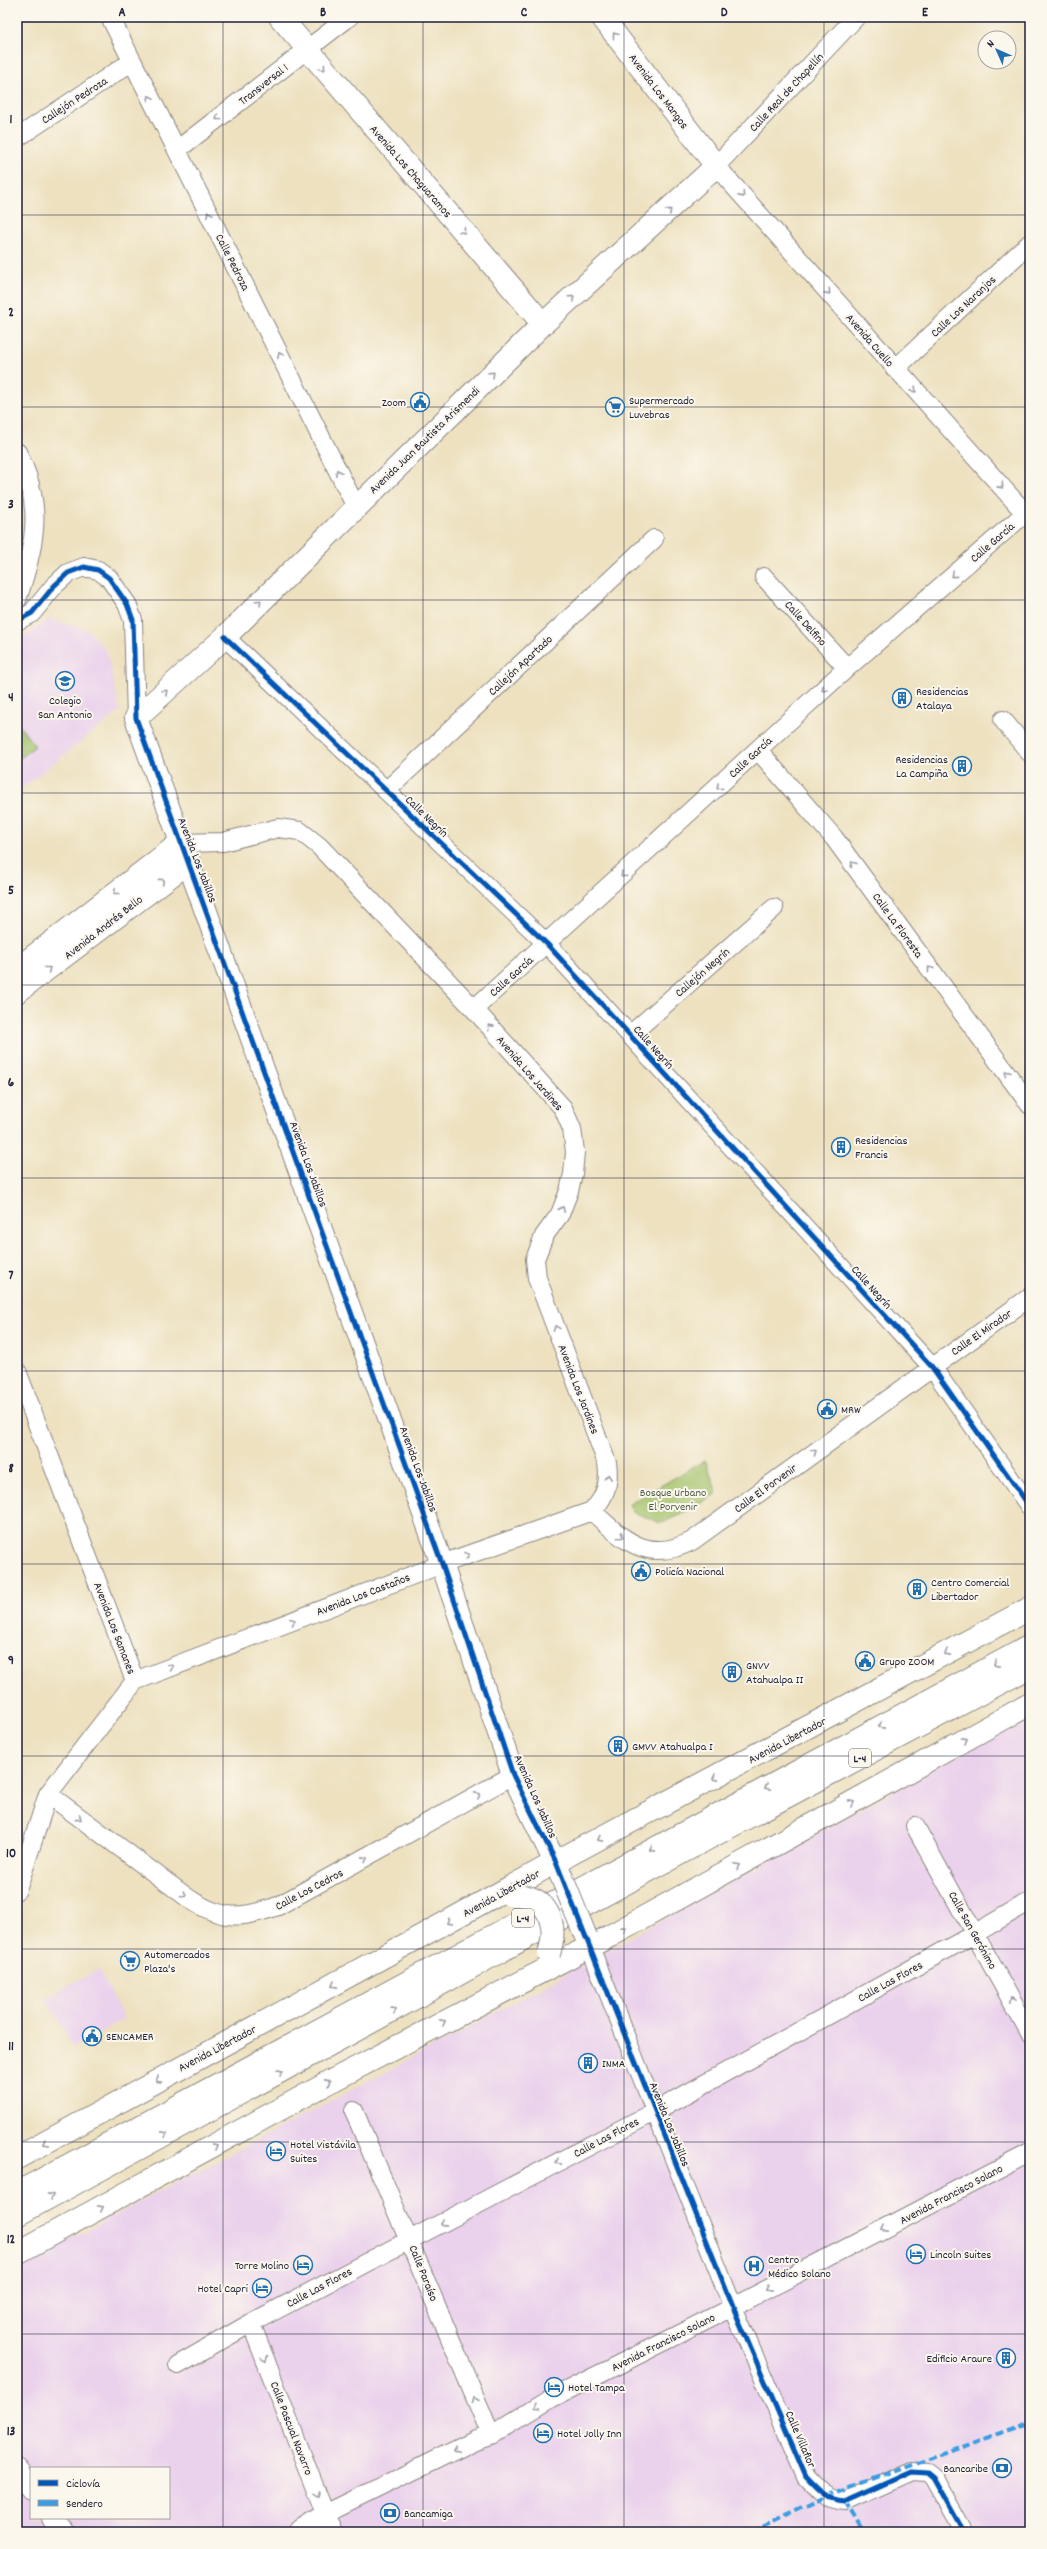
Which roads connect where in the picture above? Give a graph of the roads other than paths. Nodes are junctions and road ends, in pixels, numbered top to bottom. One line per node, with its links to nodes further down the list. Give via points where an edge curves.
1 (110, 17): 7 (street, Calle Pedroza)
2 (280, 17): 6 (main road, Avenida Los Chaguaramos)
3 (349, 17): 6 (street, Transversal 1)
4 (602, 17): 10 (main road, Avenida Los Mangos, one-way to 4)
5 (856, 17): 10 (street, Calle Real de Chapellín)
6 (307, 50): 9 (street, Transversal 1, one-way to 9); 12 (main road, Avenida Los Chaguaramos, one-way to 12)
7 (131, 62): 8 (street, Callejón Pedroza); 9 (street, Calle Pedroza, one-way to 7)
8 (17, 138)
9 (177, 150): 15 (street, Calle Pedroza, one-way to 9)
10 (716, 166): 12 (main road, Avenida Juan Bautista Arismendi, one-way to 10); 13 (street, Avenida Cuello, one-way to 13)
11 (1030, 243): 13 (street, Calle Los Naranjos)
12 (543, 324): 15 (main road, Avenida Juan Bautista Arismendi, one-way to 12)
13 (895, 369): 16 (street, Avenida Cuello, one-way to 16)
14 (17, 452): 19 (street, via 34,492 36,517 27,567)
15 (356, 506): 21 (main road, Avenida Juan Bautista Arismendi, one-way to 15)
16 (1028, 511): 22 (street, Calle García, one-way to 22)
17 (654, 539): 27 (street, Callejón Apartado)
18 (764, 577): 22 (street, Calle Delfino)
19 (17, 600)
20 (17, 621): 23 (street, Avenida Los Jabillos, via 32,613 68,573 84,567 98,570 108,578 127,604 133,620)
21 (225, 637): 23 (main road, Avenida Juan Bautista Arismendi, one-way to 21); 27 (street, Calle Negrín)
22 (847, 668): 25 (street, Calle García, one-way to 25)
23 (136, 718): 28 (main road, Avenida Los Jabillos)
24 (1002, 720): 26 (street)
25 (758, 750): 30 (street, Calle García, one-way to 30); 35 (street, Calle La Floresta, one-way to 25, via 834,838)
26 (1030, 753)
27 (386, 791): 30 (street, Calle Negrín)
28 (185, 852): 31 (main road, Avenida Andrés Bello, one-way to 31); 32 (main road, Avenida Andrés Bello, one-way to 28); 33 (street, Avenida Los Jardines, via 278,828 300,831 319,846); 41 (main road, Avenida Los Jabillos)
29 (774, 908): 34 (street, Callejón Negrín)
30 (547, 944): 33 (street, Calle García); 34 (street, Calle Negrín)
31 (17, 969)
32 (17, 992)
33 (474, 1009): 40 (street, Avenida Los Jardines, one-way to 33, via 604,1495 609,1477 607,1463 537,1278 535,1259 544,1236 560,1214 569,1192 575,1152 572,1129 563,1108)
34 (630, 1035): 37 (street, Calle Negrín)
35 (1030, 1105)
36 (1030, 1297): 37 (street, Calle El Mirador)
37 (932, 1367): 39 (street, Calle Negrín); 40 (street, Calle El Porvenir, one-way to 37, via 617,1534 634,1545 650,1551 679,1548)
38 (17, 1371): 45 (street, Avenida Los Samanes)
39 (1030, 1507)
40 (592, 1510): 41 (street, Avenida Los Castaños, one-way to 40)
41 (442, 1564): 45 (street, Avenida Los Castaños, one-way to 41); 47 (main road, Avenida Los Jabillos)
42 (1030, 1608): 50 (main road, Avenida Libertador, one-way to 50)
43 (1030, 1646): 62 (main road, L-4, one-way to 62)
44 (1030, 1667): 63 (main road, L-4, one-way to 44, via 690,1848)
45 (135, 1681): 48 (street, Avenida Los Samanes)
46 (1030, 1704): 55 (main road, L-4, one-way to 46)
47 (513, 1775): 48 (street, Calle Los Cedros, one-way to 47, via 188,1898 202,1907 228,1917 256,1914 278,1906); 50 (main road, Avenida Los Jabillos)
48 (48, 1794): 51 (street, Avenida Los Samanes)
49 (915, 1826): 54 (street, Calle San Gerónimo)
50 (558, 1868): 52 (main road, Avenida Libertador); 55 (main road, Avenida Los Jabillos, bridge)
51 (17, 1890)
52 (500, 1898): 56 (main road, L-4, bridge, via 523,1895 533,1898 548,1913 553,1932 549,1954); 61 (main road, Avenida Libertador, one-way to 61)
53 (1030, 1901): 54 (street, Calle Las Flores)
54 (976, 1934): 57 (street, Calle San Gerónimo, one-way to 54); 59 (street, Calle Las Flores)
55 (588, 1942): 56 (main road, L-4); 59 (street, Avenida Los Jabillos)
56 (535, 1974): 65 (main road, L-4, one-way to 56, via 337,2078)
57 (1030, 2034)
58 (354, 2112): 64 (street, Calle Paraíso)
59 (654, 2112): 64 (street, Calle Las Flores, one-way to 64); 66 (street, Avenida Los Jabillos)
60 (1030, 2153): 66 (street, Avenida Francisco Solano, one-way to 66)
61 (17, 2158)
62 (17, 2193)
63 (17, 2215)
64 (410, 2240): 67 (street, Calle Las Flores); 69 (street, Calle Paraíso, one-way to 64)
65 (17, 2253)
66 (733, 2307): 69 (street, Avenida Francisco Solano, one-way to 69, via 552,2398); 77 (street, Calle Villaflor, via 806,2477 817,2490 836,2500 845,2500 912,2471 920,2470 933,2477)
67 (251, 2323): 68 (street, Calle Las Flores); 72 (street, Calle Pascual Navarro, one-way to 72)
68 (178, 2365)
69 (491, 2435): 72 (street, Avenida Francisco Solano, one-way to 72)
70 (17, 2469): 71 (main road)
71 (30, 2487)
72 (325, 2514): 75 (street, Avenida Francisco Solano); 76 (street, Calle Pascual Navarro)
73 (54, 2519): 74 (main road)
74 (63, 2532)
75 (297, 2532)
76 (335, 2532)
77 (964, 2532)

